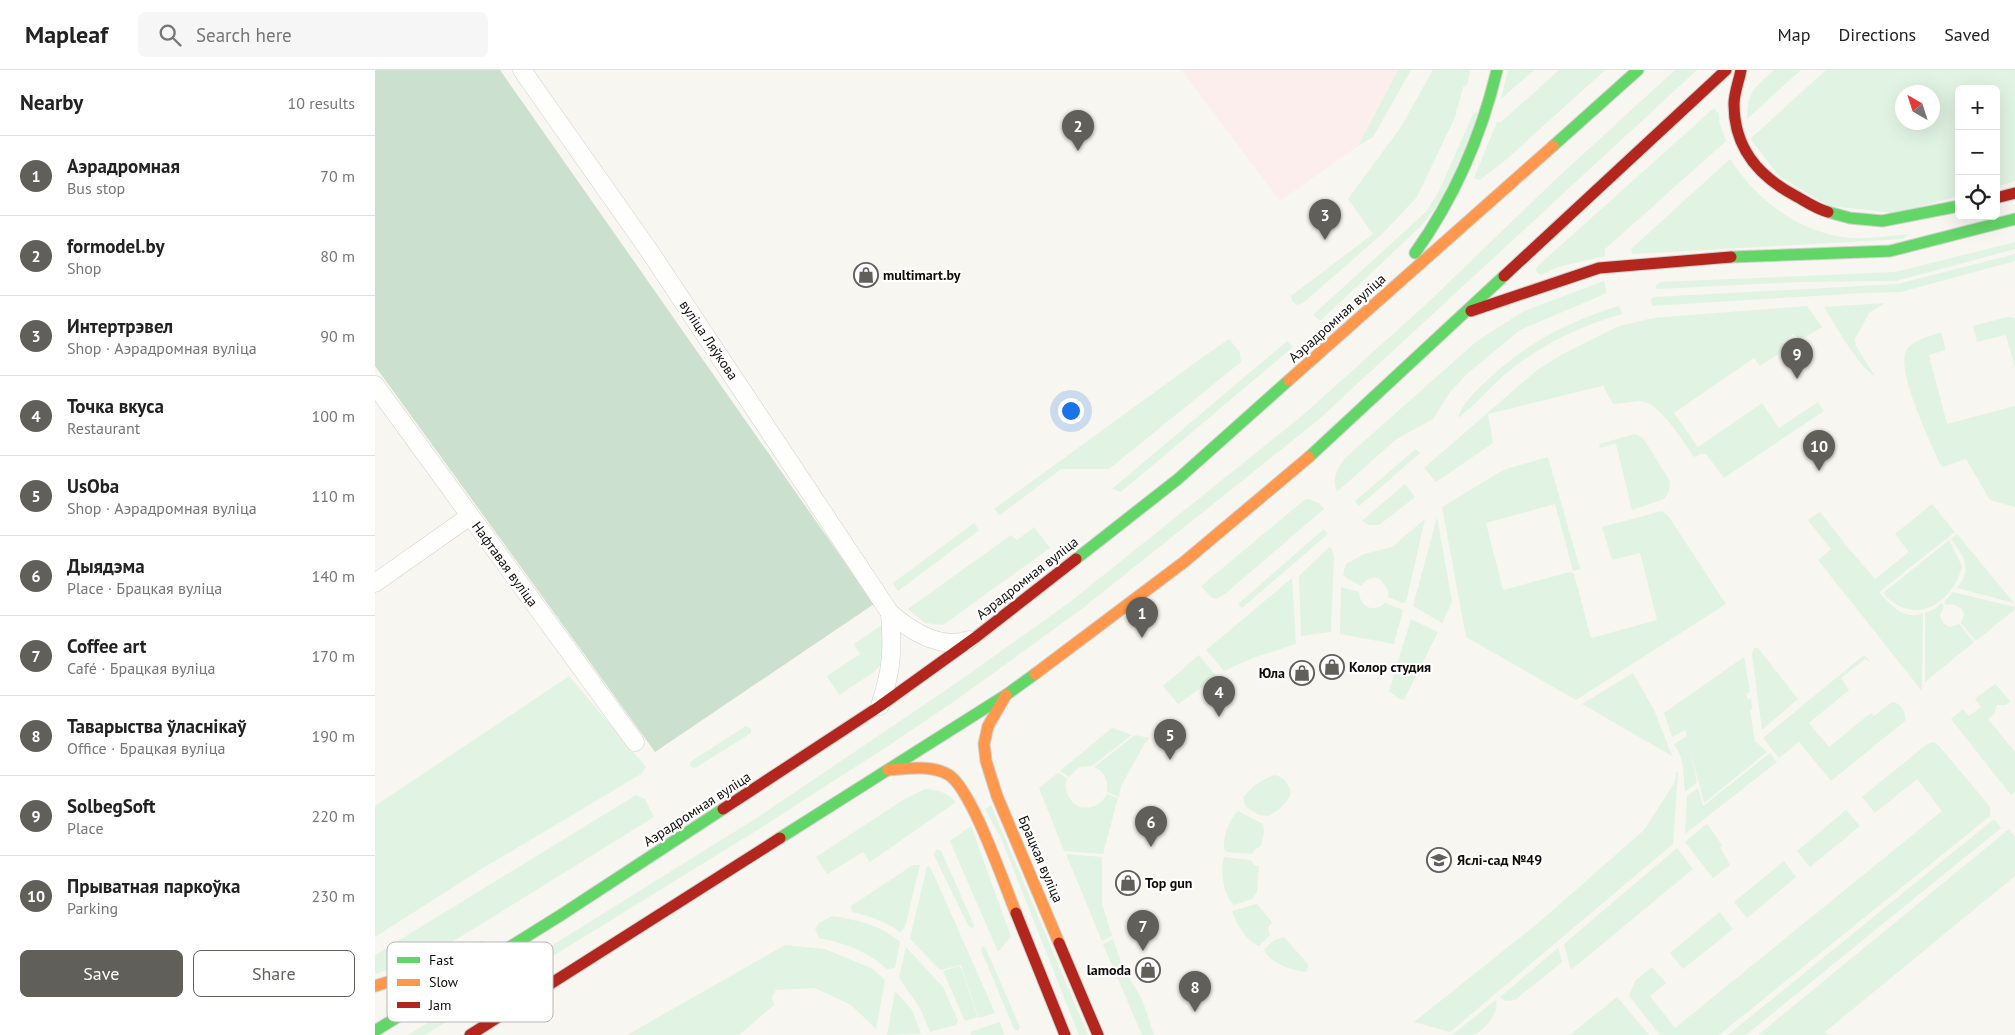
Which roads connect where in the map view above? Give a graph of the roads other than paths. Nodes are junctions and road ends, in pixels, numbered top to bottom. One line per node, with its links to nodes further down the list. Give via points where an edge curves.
1 (522, 70): 15 (street, вуліца Ляўкова, via 655,260)
2 (1497, 70): 10 (main road, via 1489,104 1460,181 1436,226)
3 (1639, 70): 10 (main road, Аэрадромная вуліца)
4 (1726, 70): 11 (main road)
5 (1741, 70): 8 (main road, via 1734,103 1739,139 1749,158 1764,175 1790,193 1823,211 1882,222)
6 (2015, 193): 7 (main road)
7 (2000, 197)
8 (1955, 207)
9 (2015, 219): 11 (main road, via 1890,251 1621,264 1599,268)
10 (1383, 296): 16 (main road, Аэрадромная вуліца, via 1178,479)
11 (1463, 313): 17 (main road, via 1271,490 1121,610)
12 (375, 385): 13 (street, Нафтавая вуліца)
13 (470, 516): 14 (street); 19 (street, Нафтавая вуліца)
14 (375, 583)
15 (890, 613): 16 (street, вуліца Ляўкова, via 919,634 939,640 959,643); 18 (street, вуліца Ляўкова, via 893,652 889,679)
16 (976, 637): 18 (main road, Аэрадромная вуліца)
17 (1006, 695): 20 (main road); 34 (main road, Брацкая вуліца, via 988,726 985,764)
18 (879, 706): 21 (main road, Аэрадромная вуліца)
19 (635, 742)
20 (889, 770): 25 (main road); 33 (main road, via 930,768 944,772 957,782 974,811)
21 (561, 915): 22 (main road); 23 (main road, Аэрадромная вуліца)
22 (497, 942)
23 (517, 942)
24 (387, 982): 26 (main road)
25 (553, 983)
26 (375, 986)
27 (388, 1022): 30 (main road, Аэрадромная вуліца)
28 (491, 1022): 31 (main road)
29 (499, 1022): 32 (main road)
30 (375, 1030)
31 (470, 1035)
32 (489, 1035)
33 (1065, 1035)
34 (1098, 1035)

